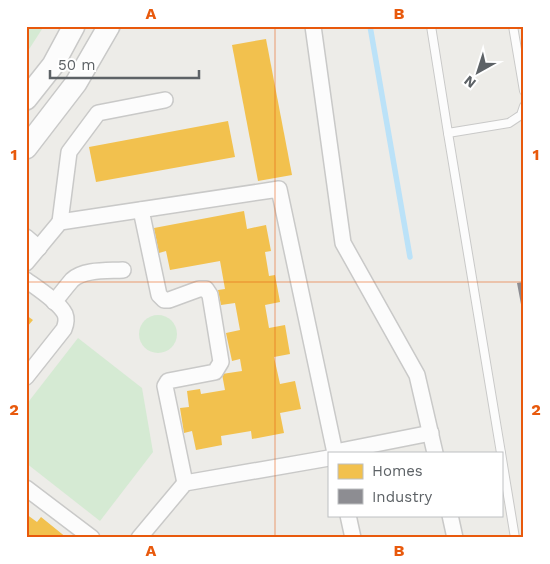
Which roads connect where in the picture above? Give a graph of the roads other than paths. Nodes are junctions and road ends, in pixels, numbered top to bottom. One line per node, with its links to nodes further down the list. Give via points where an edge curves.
1 (74, 26): 7 (main road, via 53,65)
2 (109, 26): 11 (main road, via 76,83)
3 (312, 26): 21 (street, via 343,243 417,375)
4 (431, 26): 10 (lane)
5 (513, 26): 6 (lane)
6 (524, 91)
7 (26, 99)
8 (165, 100): 13 (street, via 98,113 69,152)
9 (524, 106): 10 (lane, via 521,115 510,123)
10 (448, 133): 25 (lane)
11 (26, 148)
12 (141, 210): 13 (street); 22 (street, via 279,189); 28 (street, via 159,295 169,300 206,289 210,294 221,362 215,372 168,380 165,386)
13 (60, 222): 15 (street)
14 (26, 237): 15 (street)
15 (39, 248): 16 (street)
16 (26, 263)
17 (123, 270): 19 (street, via 80,275)
18 (26, 280): 19 (street)
19 (54, 302): 20 (street, via 65,315 64,329)
20 (26, 377)
21 (431, 433): 23 (street); 24 (street)
22 (335, 452)
23 (340, 452)
24 (435, 452)
25 (501, 452)
26 (328, 458): 28 (street)
27 (502, 459): 36 (lane)
28 (185, 483): 33 (street)
29 (26, 488): 32 (street)
30 (348, 516): 34 (street)
31 (450, 516): 35 (street)
32 (92, 538)
33 (139, 538)
34 (353, 538)
35 (455, 538)
36 (515, 538)

